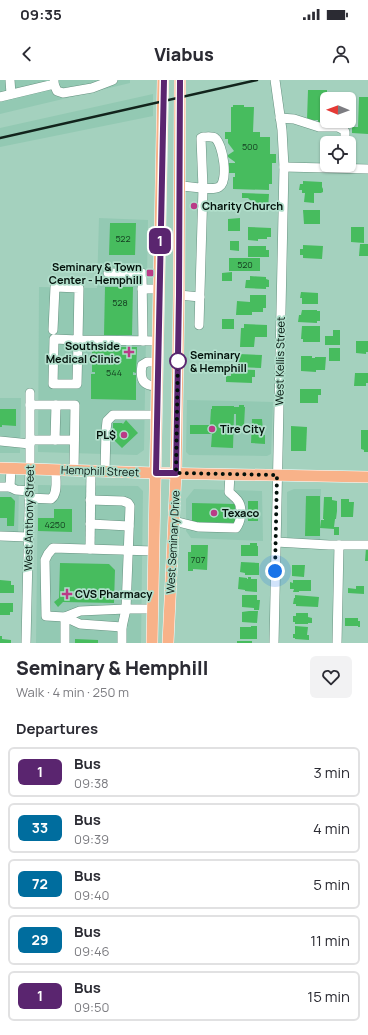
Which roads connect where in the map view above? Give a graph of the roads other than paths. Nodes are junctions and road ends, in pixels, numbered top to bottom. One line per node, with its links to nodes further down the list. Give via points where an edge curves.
1 (10, 80): 7 (street)
2 (113, 80): 6 (street, via 92,88 63,93 57,91)
3 (164, 80): 19 (main road, West Seminary Drive)
4 (180, 80): 15 (main road, West Seminary Drive)
5 (275, 80): 9 (street, West Kellis Street)
6 (54, 82): 7 (street)
7 (10, 94): 8 (street)
8 (0, 97)
9 (280, 118): 10 (street, via 294,119 319,127 338,128 344,130); 11 (street, West Kellis Street)
10 (345, 136)
11 (284, 167): 12 (street); 50 (street, West Kellis Street)
12 (320, 167)
13 (356, 168): 14 (street)
14 (368, 169)
15 (179, 186): 16 (street); 20 (main road, West Seminary Drive)
16 (203, 188): 16 (street, via 219,187 223,182 225,166 220,145 212,136 202,138); 21 (street)
17 (108, 274): 18 (street, via 142,273)
18 (142, 289): 19 (street); 22 (street)
19 (159, 289): 20 (main road); 23 (main road, West Seminary Drive)
20 (179, 295): 21 (street); 48 (main road, West Seminary Drive)
21 (200, 296): 24 (street)
22 (142, 311): 23 (street); 26 (street)
23 (159, 311): 25 (main road, West Seminary Drive)
24 (199, 325)
25 (159, 327): 26 (street); 30 (main road, West Seminary Drive)
26 (142, 328): 29 (street)
27 (53, 330): 28 (street, via 54,287 79,288)
28 (78, 340): 28 (street, via 77,384 52,384 54,339); 29 (street)
29 (143, 341): 30 (street)
30 (159, 341): 31 (main road, West Seminary Drive)
31 (158, 362): 32 (main road, West Seminary Drive); 32 (street, via 147,362 142,365 141,372 142,381)
32 (158, 386): 36 (main road, West Seminary Drive)
33 (30, 393): 34 (street, West Anthony Street)
34 (30, 405): 35 (street); 40 (street, West Anthony Street)
35 (56, 405): 37 (street); 38 (street, via 75,405)
36 (157, 415): 46 (street, via 113,415 107,421); 47 (main road, West Seminary Drive)
37 (55, 440): 38 (street); 40 (street)
38 (74, 440): 44 (street)
39 (0, 441): 40 (street)
40 (30, 442): 42 (street, West Anthony Street)
41 (5, 468): 42 (main road, Hemphill Street); 53 (street)
42 (30, 468): 43 (main road, Hemphill Street); 54 (street, West Anthony Street)
43 (56, 469): 44 (main road, Hemphill Street); 54 (street, via 54,497 51,499)
44 (74, 470): 45 (main road, Hemphill Street)
45 (91, 470): 46 (main road, Hemphill Street); 55 (street)
46 (105, 471): 47 (main road, Hemphill Street)
47 (156, 473): 48 (main road, Hemphill Street); 66 (main road, West Seminary Drive)
48 (176, 473): 49 (main road, Hemphill Street); 56 (main road, West Seminary Drive)
49 (230, 474): 50 (main road, Hemphill Street); 56 (street, via 229,492 241,505 239,524 236,528 198,527)
50 (277, 475): 51 (main road, Hemphill Street); 61 (street, West Kellis Street)
51 (368, 477)
52 (0, 486): 53 (street)
53 (10, 487): 54 (street)
54 (29, 494): 60 (street, West Anthony Street)
55 (90, 500): 57 (street); 58 (street, via 128,503)
56 (174, 521): 75 (main road, West Seminary Drive)
57 (90, 524): 58 (street); 64 (street)
58 (129, 526): 65 (street)
59 (0, 536): 60 (street)
60 (28, 537): 71 (street, West Anthony Street)
61 (276, 542): 62 (street); 76 (street, West Kellis Street)
62 (339, 545): 63 (street); 77 (street)
63 (368, 545)
64 (90, 549): 65 (street); 69 (street, via 53,548 45,560 46,616)
65 (128, 550): 66 (street); 67 (street)
66 (154, 551): 68 (main road, West Seminary Drive)
67 (126, 609): 68 (street); 69 (street, via 80,611); 70 (street)
68 (153, 609): 74 (main road, West Seminary Drive)
69 (65, 617): 70 (street, via 80,624); 72 (street)
70 (122, 627): 73 (street)
71 (26, 643)
72 (65, 643)
73 (122, 643)
74 (152, 643)
75 (168, 643)
76 (274, 643)
77 (337, 643)

